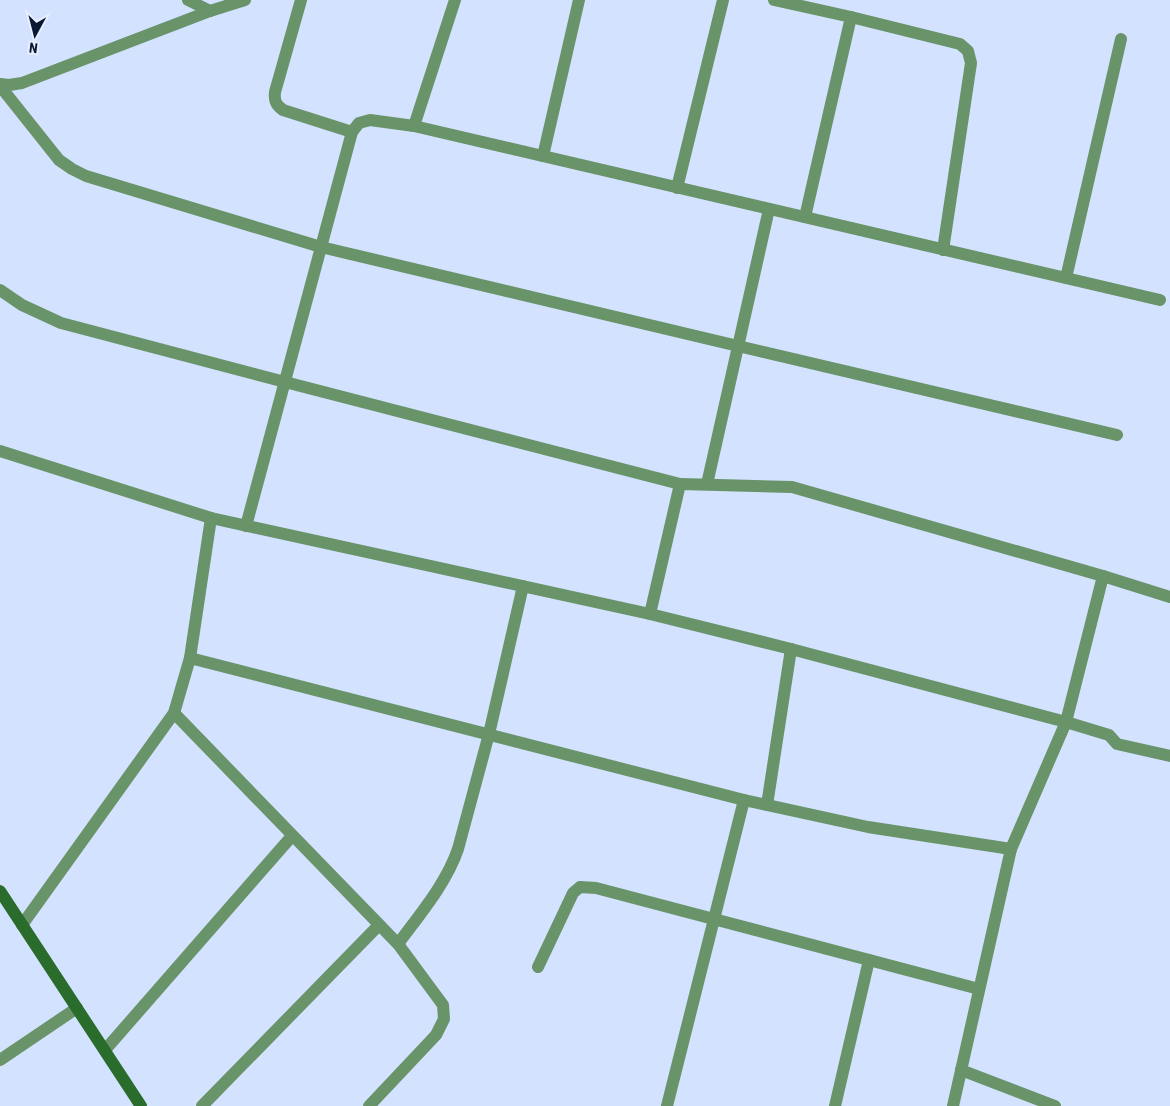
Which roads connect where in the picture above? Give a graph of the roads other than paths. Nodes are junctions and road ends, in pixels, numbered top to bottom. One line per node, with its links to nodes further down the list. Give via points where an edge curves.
1 (188, 0): 8 (street)
2 (245, 0): 8 (street)
3 (301, 0): 13 (street, via 274,100 283,110)
4 (455, 0): 12 (street)
5 (579, 0): 14 (street)
6 (723, 0): 15 (street)
7 (774, 0): 9 (street)
8 (210, 11): 11 (street, via 22,83)
9 (851, 17): 17 (street); 19 (street, via 960,44 968,51 971,63)
10 (1121, 39): 20 (street)
11 (0, 85): 18 (street, via 59,160 72,169)
12 (414, 126): 13 (street, via 370,120 359,123); 14 (street)
13 (352, 132): 18 (street)
14 (543, 156): 15 (street)
15 (677, 188): 16 (street)
16 (769, 209): 17 (street); 23 (street)
17 (805, 217): 19 (street)
18 (321, 247): 23 (street); 24 (street)
19 (943, 250): 20 (street)
20 (1066, 278): 22 (street)
21 (0, 290): 24 (street, via 22,305 61,323)
22 (1160, 300)
23 (738, 346): 25 (street); 28 (street)
24 (285, 382): 27 (street); 30 (street)
25 (1117, 435)
26 (0, 451): 29 (street)
27 (680, 484): 28 (street); 34 (street)
28 (707, 484): 31 (street, via 792,487)
29 (211, 518): 30 (street); 36 (street)
30 (246, 526): 32 (street)
31 (1103, 576): 33 (street); 38 (street)
32 (523, 586): 34 (street); 39 (street)
33 (1170, 597)
34 (650, 614): 35 (street)
35 (791, 649): 38 (street); 42 (street)
36 (190, 658): 37 (street); 39 (street)
37 (174, 713): 43 (street); 47 (street)
38 (1066, 722): 40 (street, via 1109,735 1118,744); 44 (street)
39 (489, 734): 41 (street); 49 (street, via 453,864)
40 (1170, 756)
41 (744, 800): 42 (street); 46 (street)
42 (767, 805): 44 (street, via 868,827)
43 (292, 836): 48 (street); 54 (street)
44 (1011, 849): 52 (street)
45 (0, 891): 47 (main road)
46 (714, 919): 50 (street); 51 (street, via 596,888 580,887 573,893); 60 (street)
47 (22, 924): 53 (main road)
48 (379, 925): 49 (street); 58 (street)
49 (398, 944): 59 (street, via 443,1005 444,1020 436,1036)
50 (869, 960): 52 (street); 61 (street)
51 (538, 967)
52 (979, 989): 56 (street)
53 (77, 1008): 54 (main road); 55 (street)
54 (105, 1050): 57 (main road)
55 (0, 1060)
56 (961, 1070): 62 (street); 63 (street)
57 (141, 1106)
58 (202, 1106)
59 (369, 1106)
60 (667, 1106)
61 (835, 1106)
62 (953, 1106)
63 (1055, 1106)

